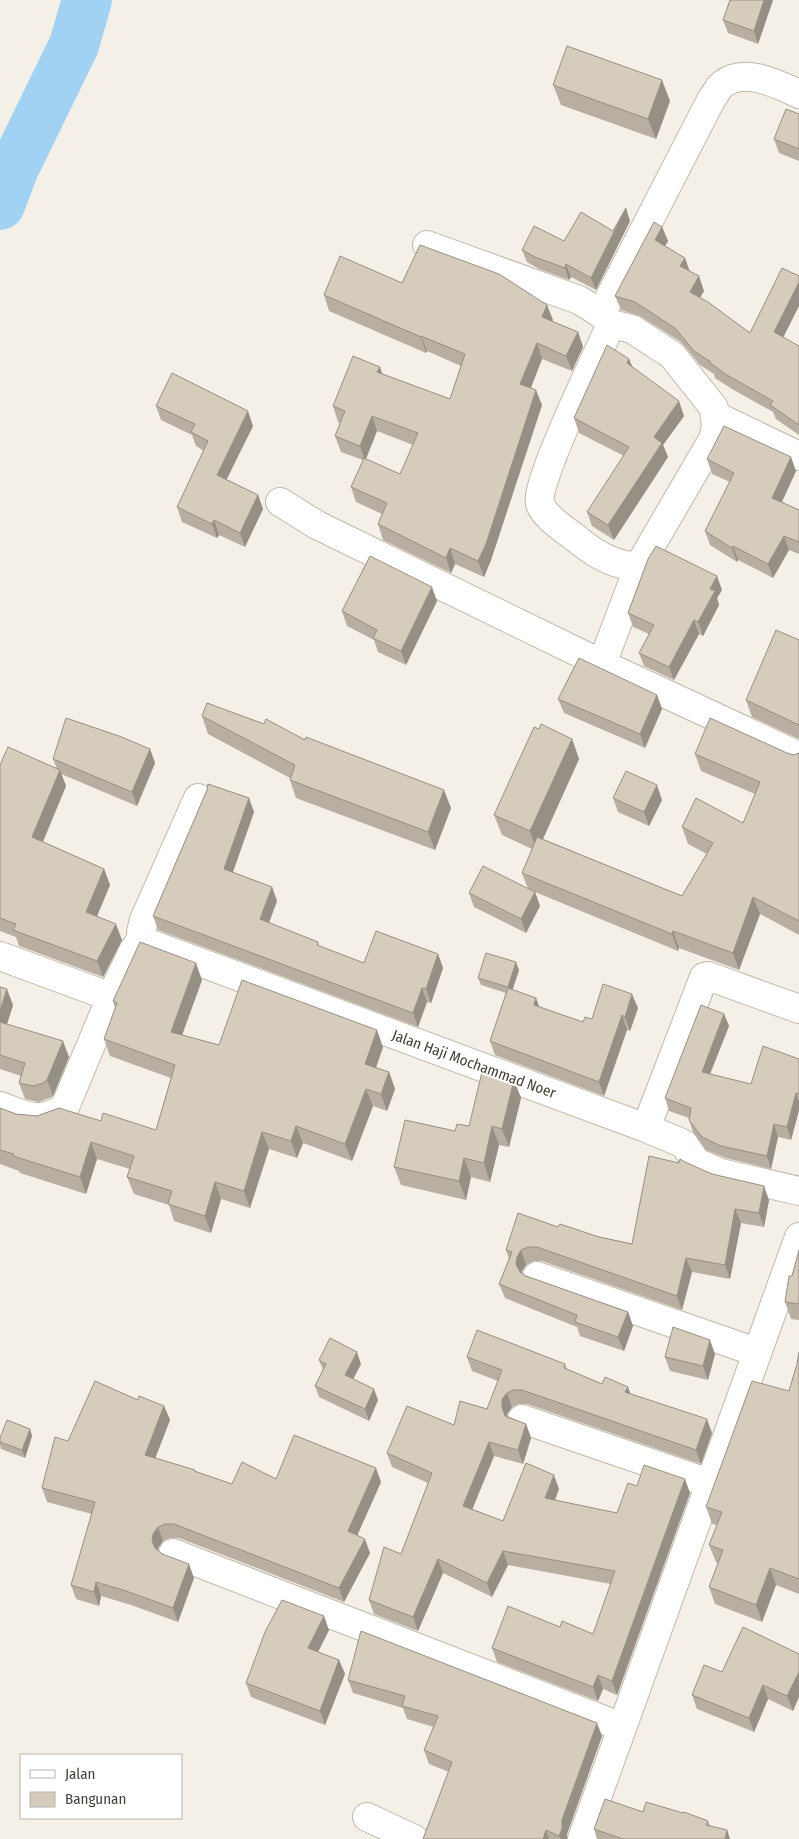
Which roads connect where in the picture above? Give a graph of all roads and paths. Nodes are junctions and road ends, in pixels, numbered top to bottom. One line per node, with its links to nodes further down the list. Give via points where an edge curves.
1 (799, 94): 3 (street, via 756,78 739,76 722,84 711,100)
2 (427, 245): 3 (street, via 579,300)
3 (606, 319): 4 (street, via 632,329 672,354 708,399); 7 (street, via 556,445 539,502 545,513 585,546 614,563)
4 (716, 416): 5 (street); 7 (street, via 713,439)
5 (799, 456)
6 (280, 502): 8 (street, via 317,525)
7 (639, 566): 8 (street)
8 (602, 664): 9 (street)
9 (799, 756)
10 (198, 798): 11 (street, via 144,920)
11 (143, 941): 13 (street, via 133,951); 16 (street, Jalan Haji Mochammad Noer)
12 (0, 956): 13 (street)
13 (110, 997): 15 (street, via 65,1108 41,1118)
14 (799, 1009): 16 (street, via 708,976 704,978)
15 (0, 1106)
16 (646, 1128): 17 (street, Jalan Haji Mochammad Noer, via 684,1144 696,1162 722,1173)
17 (799, 1191)
18 (799, 1237): 20 (street)
19 (537, 1276): 20 (street)
20 (756, 1352): 22 (street)
21 (522, 1419): 22 (street)
22 (709, 1483): 24 (street)
23 (173, 1554): 24 (street)
24 (622, 1727): 27 (street)
25 (367, 1818): 26 (street)
26 (414, 1839)
27 (582, 1839)

